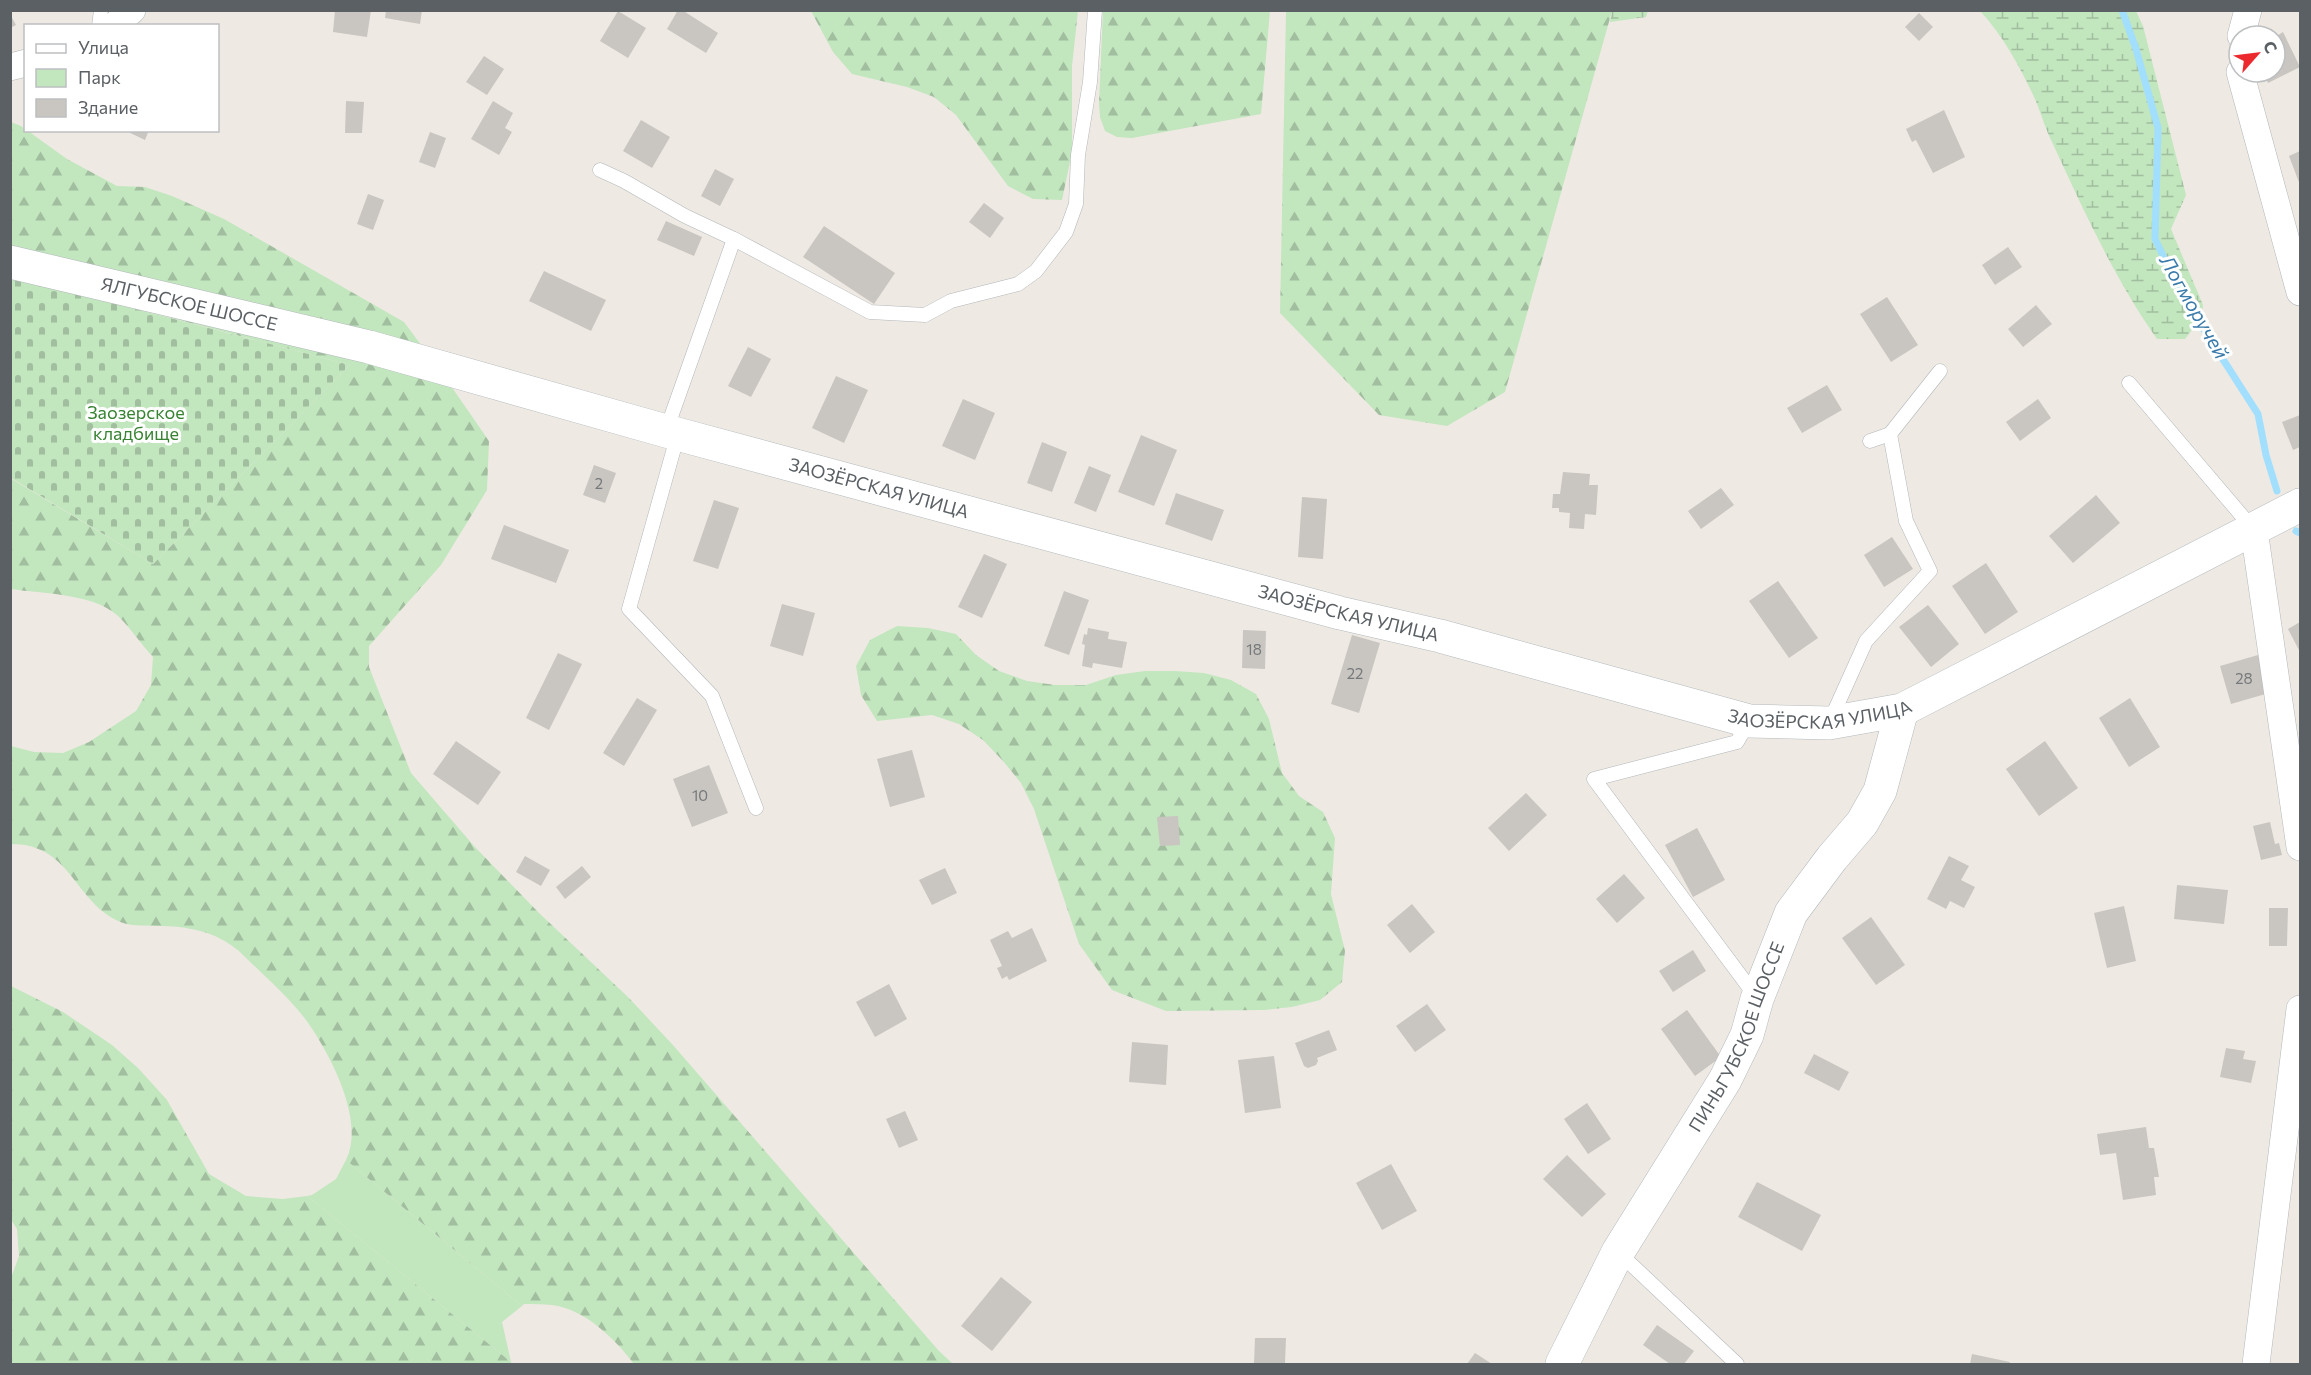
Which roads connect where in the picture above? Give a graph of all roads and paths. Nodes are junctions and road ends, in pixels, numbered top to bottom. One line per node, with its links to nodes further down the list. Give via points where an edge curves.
1 (132, 10): 3 (street)
2 (1095, 10): 6 (lane, via 1076,204 1066,232 1036,272 1018,284 951,301 925,315 870,312)
3 (116, 24)
4 (2243, 84): 8 (street)
5 (600, 170): 6 (lane)
6 (734, 239): 12 (lane)
7 (10, 262): 9 (street, ЯЛГУБСКОЕ ШОССЕ)
8 (2301, 292)
9 (369, 347): 12 (street, ЗАОЗЁРСКАЯ УЛИЦА)
10 (1940, 371): 13 (lane)
11 (2129, 383): 16 (lane)
12 (672, 432): 18 (street, ЗАОЗЁРСКАЯ УЛИЦА); 20 (lane, via 629,609 712,696)
13 (1890, 434): 14 (lane); 19 (lane, via 1906,521 1930,571 1866,641)
14 (1870, 441)
15 (2301, 505): 16 (street, ЗАОЗЁРСКАЯ УЛИЦА)
16 (2254, 530): 17 (street, ЗАОЗЁРСКАЯ УЛИЦА); 21 (street)
17 (1902, 710): 19 (street, ЗАОЗЁРСКАЯ УЛИЦА); 22 (street, ПИНЬГУБСКОЕ ШОССЕ, via 1880,791 1862,823 1791,913)
18 (1749, 721): 19 (street, ЗАОЗЁРСКАЯ УЛИЦА); 22 (lane, via 1737,742 1594,779)
19 (1829, 723)
20 (756, 808)
21 (2301, 847)
22 (1757, 999): 24 (street, ПИНЬГУБСКОЕ ШОССЕ, via 1747,1035 1725,1080)
23 (2301, 1009): 27 (street)
24 (1617, 1252): 25 (street, ПИНЬГУБСКОЕ ШОССЕ); 26 (lane)
25 (1562, 1365)
26 (1737, 1365)
27 (2256, 1365)

